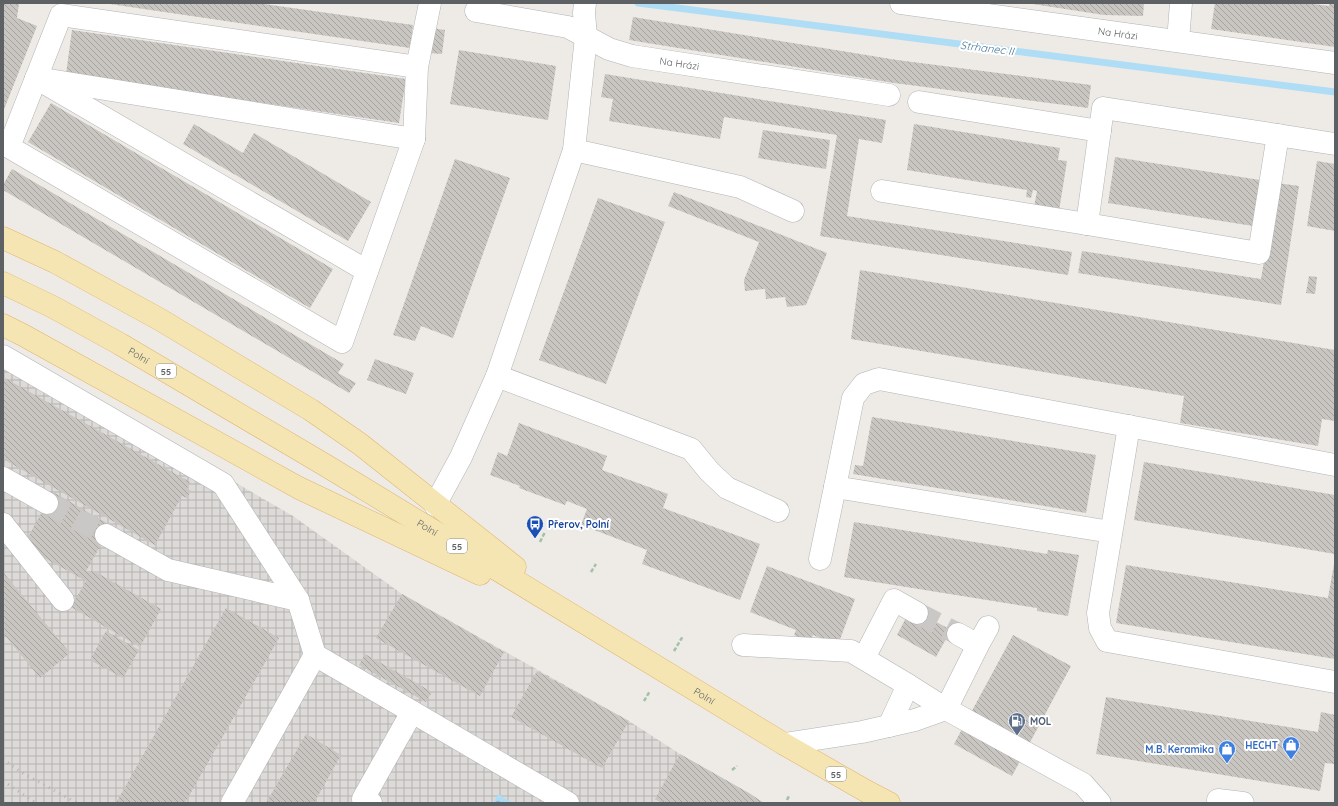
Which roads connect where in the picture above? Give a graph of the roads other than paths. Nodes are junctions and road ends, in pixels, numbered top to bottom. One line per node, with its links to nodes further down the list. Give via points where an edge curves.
1 (430, 3): 9 (street)
2 (901, 3): 7 (street, Na Hrázi)
3 (1181, 3): 7 (street)
4 (585, 8): 6 (street)
5 (476, 11): 6 (street, Na Hrázi, via 568,27)
6 (586, 37): 11 (street, Na Hrázi, via 609,49 632,56); 17 (street)
7 (1178, 42): 8 (street, Na Hrázi)
8 (1335, 63)
9 (417, 67): 10 (street, via 61,15); 15 (street)
10 (36, 78): 15 (street); 18 (street); 23 (street)
11 (888, 95)
12 (920, 102): 13 (street)
13 (1100, 131): 14 (street, via 1103,108); 21 (street)
14 (1278, 135): 16 (street); 21 (street, via 1259,253)
15 (414, 139): 23 (street)
16 (1335, 144)
17 (574, 150): 20 (street, via 740,187); 27 (street)
18 (6, 151): 23 (street, via 342,342)
19 (882, 191): 21 (street)
20 (793, 211)
21 (1087, 224)
22 (3, 238): 33 (main road, via 55,262 159,319 271,385 360,444)
23 (367, 271)
24 (3, 283): 42 (main road, Polní / 55, via 120,344 325,465)
25 (3, 325): 42 (main road, via 299,488)
26 (3, 356): 40 (street, via 223,484)
27 (497, 376): 33 (street, via 461,457); 34 (street, via 691,448 709,471 727,488)
28 (1129, 426): 29 (street); 31 (street, via 879,379 864,384 853,398); 36 (street)
29 (1335, 465)
30 (3, 478): 32 (street)
31 (835, 487): 36 (street); 38 (street)
32 (47, 503)
33 (435, 504): 42 (main road)
34 (778, 511)
35 (3, 524): 39 (street)
36 (1112, 532): 47 (street, via 1098,613 1100,628 1108,641)
37 (106, 535): 40 (street, via 168,570)
38 (820, 559)
39 (63, 600)
40 (298, 600): 45 (street)
41 (917, 613): 46 (street, via 894,600)
42 (589, 627): 52 (main road, Polní / 55)
43 (958, 634): 49 (street, via 983,636)
44 (743, 645): 46 (street, via 851,651)
45 (315, 655): 50 (street); 55 (street)
46 (864, 658): 48 (street)
47 (1335, 682)
48 (908, 685): 49 (street); 51 (street)
49 (946, 709): 51 (street); 58 (street, via 1083,784)
50 (412, 712): 54 (street); 56 (street)
51 (889, 726): 52 (street)
52 (784, 744): 57 (main road, Polní / 55)
53 (1218, 800): 59 (street)
54 (365, 802)
55 (232, 803)
56 (568, 803)
57 (888, 803)
58 (1100, 803)
59 (1243, 803)

